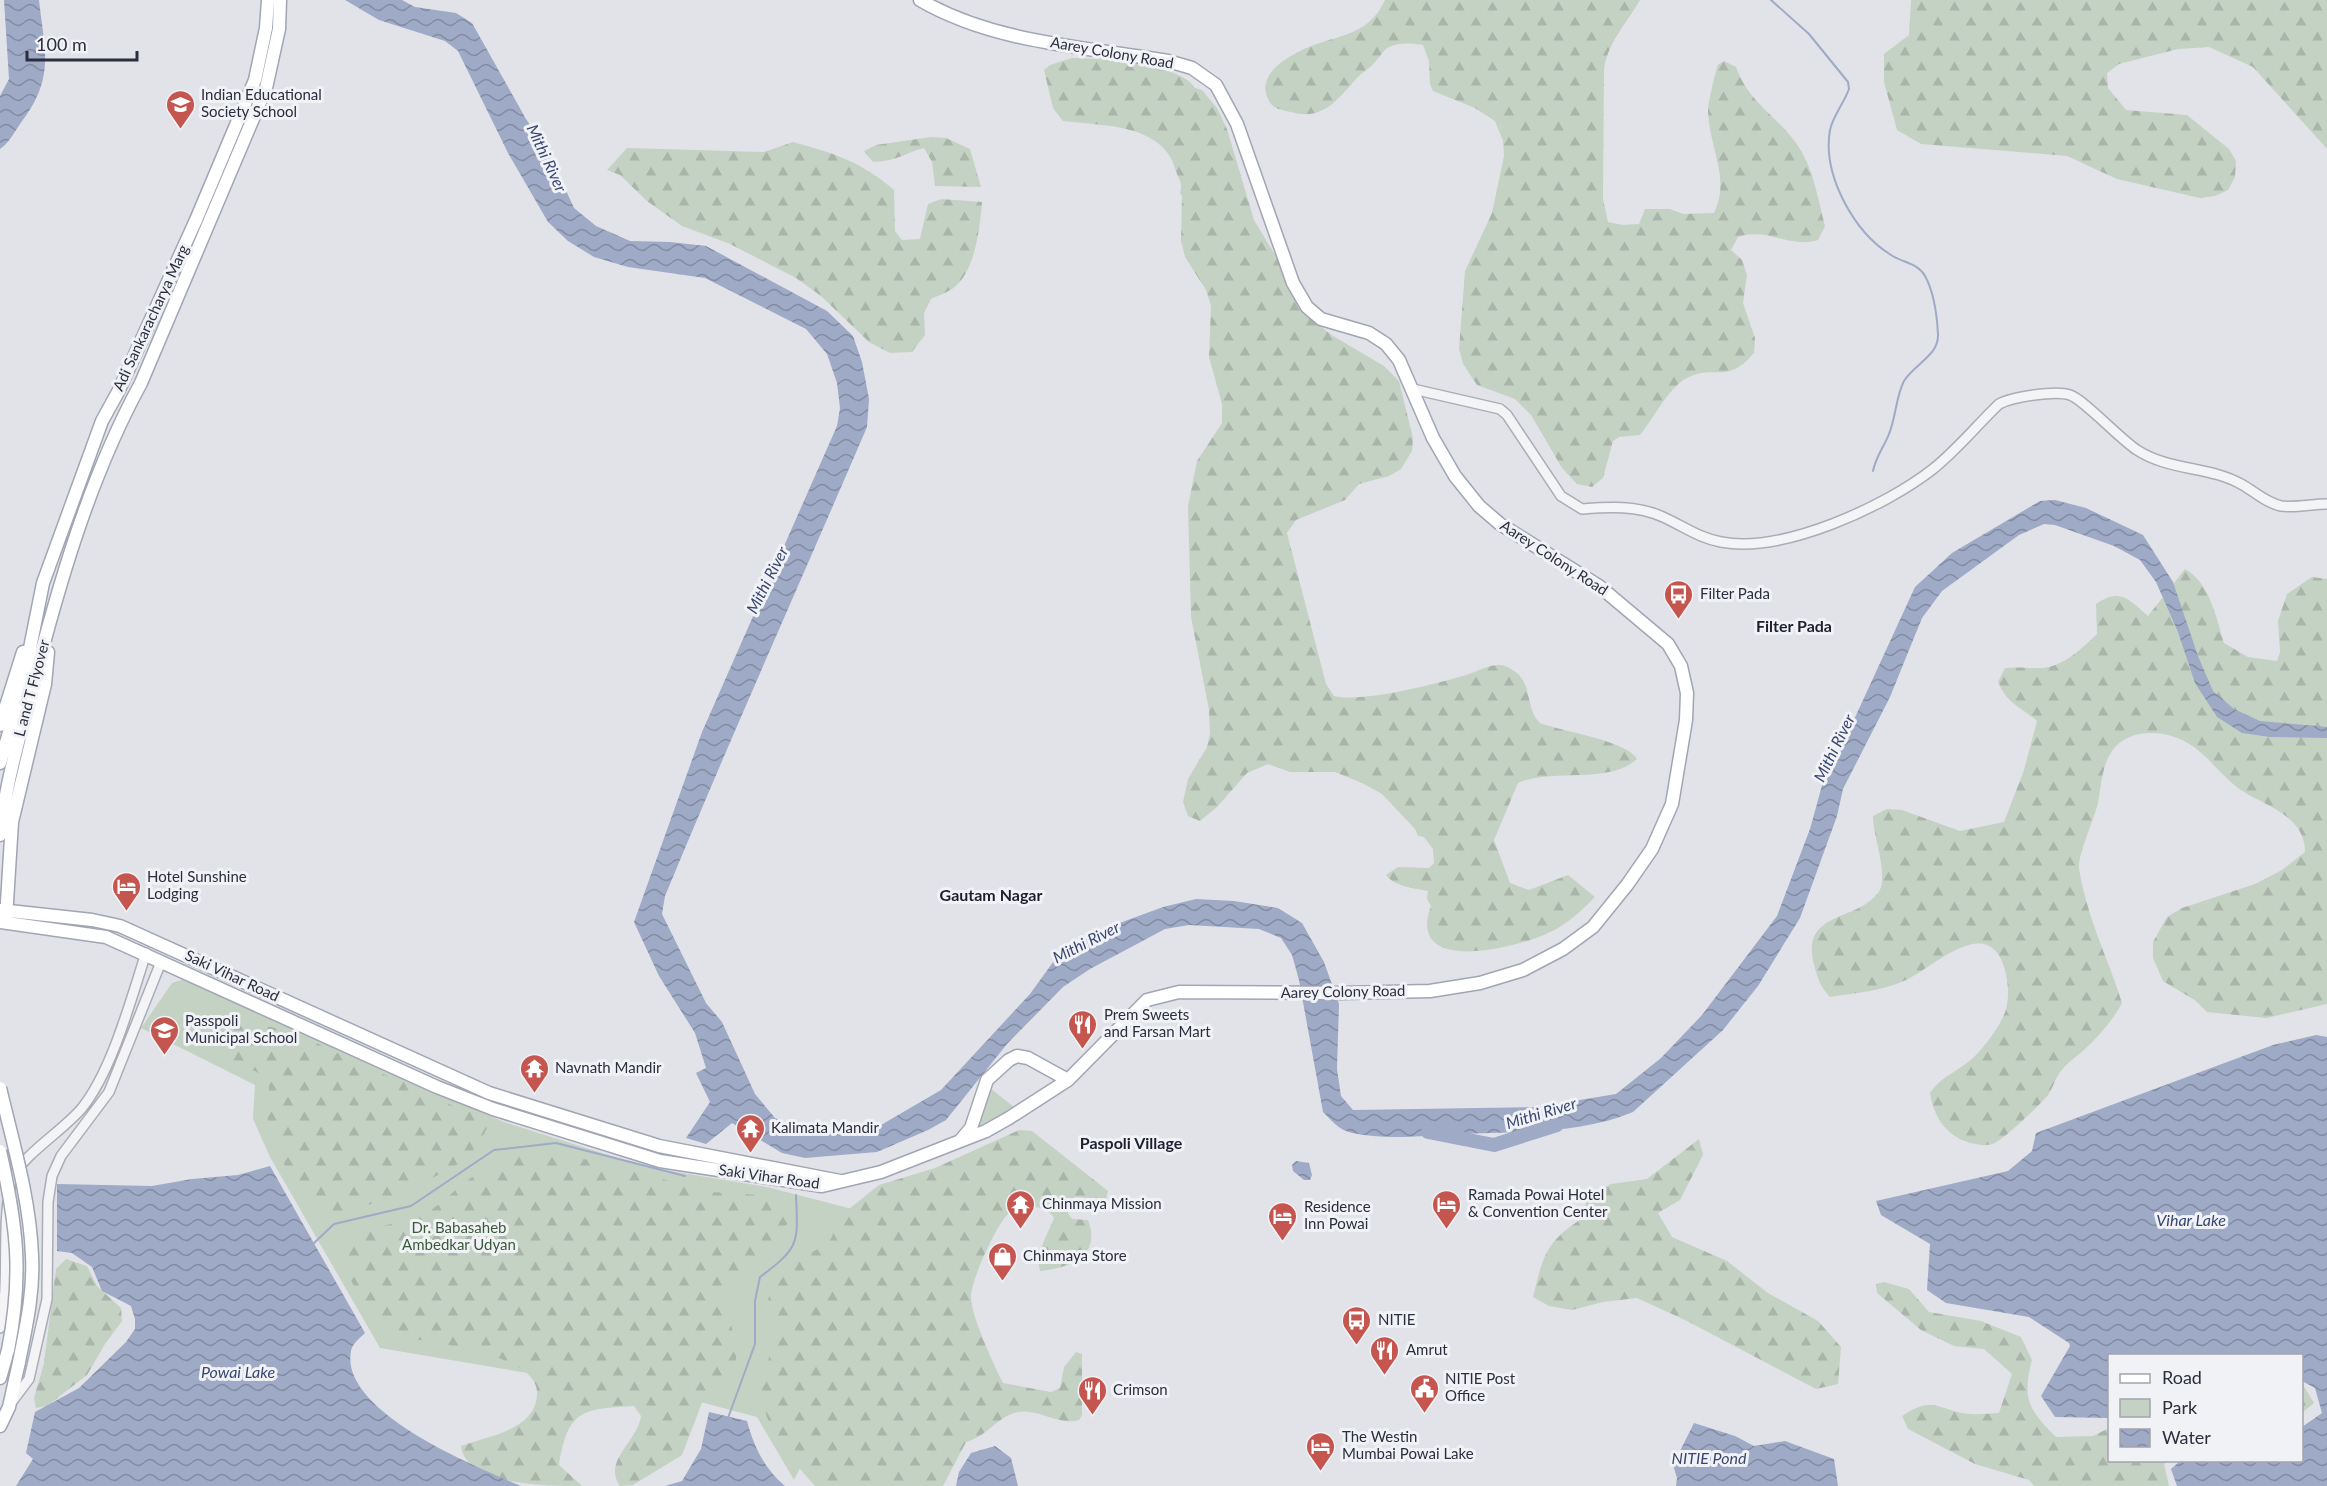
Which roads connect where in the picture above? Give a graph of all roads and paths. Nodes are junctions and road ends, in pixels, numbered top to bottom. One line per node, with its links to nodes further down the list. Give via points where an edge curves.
1 (268, 0): 7 (main road, Adi Sankaracharya Marg, via 255,80 192,230 88,454 43,583)
2 (280, 0): 6 (main road, Adi Sankaracharya Marg, via 279,29 266,88 141,383 116,428)
3 (920, 0): 4 (main road, Aarey Colony Road, via 1001,33 1176,63 1192,68 1216,85 1237,124 1293,283 1307,307 1321,319 1369,333 1386,344 1400,360)
4 (1413, 389): 5 (street, via 1500,409 1561,496 1574,506 1635,509 1663,517 1693,534 1737,545 1801,535 1839,522 1935,468 1998,404 2055,393 2077,398 2139,452 2169,465 2231,480 2283,506); 19 (main road, Aarey Colony Road, via 1433,438 1455,476 1479,506 1500,524 1599,586 1668,644 1680,666 1687,693 1686,720 1672,804 1652,849 1593,927 1563,949 1523,970 1480,983 1430,990 1179,992 1147,1000)
5 (2327, 504)
6 (52, 612): 8 (main road, L and T Flyover); 11 (main road, via 45,684)
7 (33, 636): 8 (main road, L and T Flyover); 9 (main road, via 22,654)
8 (31, 669): 10 (main road, L and T Flyover); 11 (main road, L and T Flyover)
9 (0, 725)
10 (0, 763)
11 (3, 840): 12 (main road)
12 (3, 916): 13 (main road, Saki Vihar Road, via 92,920 120,926); 15 (main road, Saki Vihar Road, via 106,936)
13 (150, 939): 14 (main road, Saki Vihar Road); 15 (main road)
14 (167, 946): 16 (main road); 17 (main road, Saki Vihar Road)
15 (146, 953): 16 (main road, Saki Vihar Road); 27 (street, via 95,1089 68,1123 13,1176 4,1212 5,1285)
16 (161, 962): 18 (main road, Saki Vihar Road); 29 (street, via 109,1092 61,1156 52,1176 47,1299 39,1342 29,1379)
17 (245, 982): 18 (main road); 21 (main road, Saki Vihar Road, via 489,1094)
18 (238, 996): 24 (main road, Saki Vihar Road, via 437,1087 494,1109)
19 (1068, 1080): 22 (main road, Aarey Colony Road, via 1009,1118); 22 (main road, via 1028,1058 1017,1056 1009,1060 987,1080 971,1128)
20 (0, 1088): 29 (main road, bridge, via 27,1207 32,1257 30,1302)
21 (638, 1140): 24 (main road); 25 (main road, Saki Vihar Road)
22 (957, 1143): 26 (main road, Aarey Colony Road, via 866,1177)
23 (0, 1150): 28 (main road, bridge, via 14,1211 18,1279)
24 (634, 1152): 25 (main road, Saki Vihar Road)
25 (694, 1159): 26 (main road, Saki Vihar Road)
26 (841, 1181)
27 (0, 1328)
28 (0, 1378)
29 (9, 1407): 30 (main road)
30 (0, 1426)

